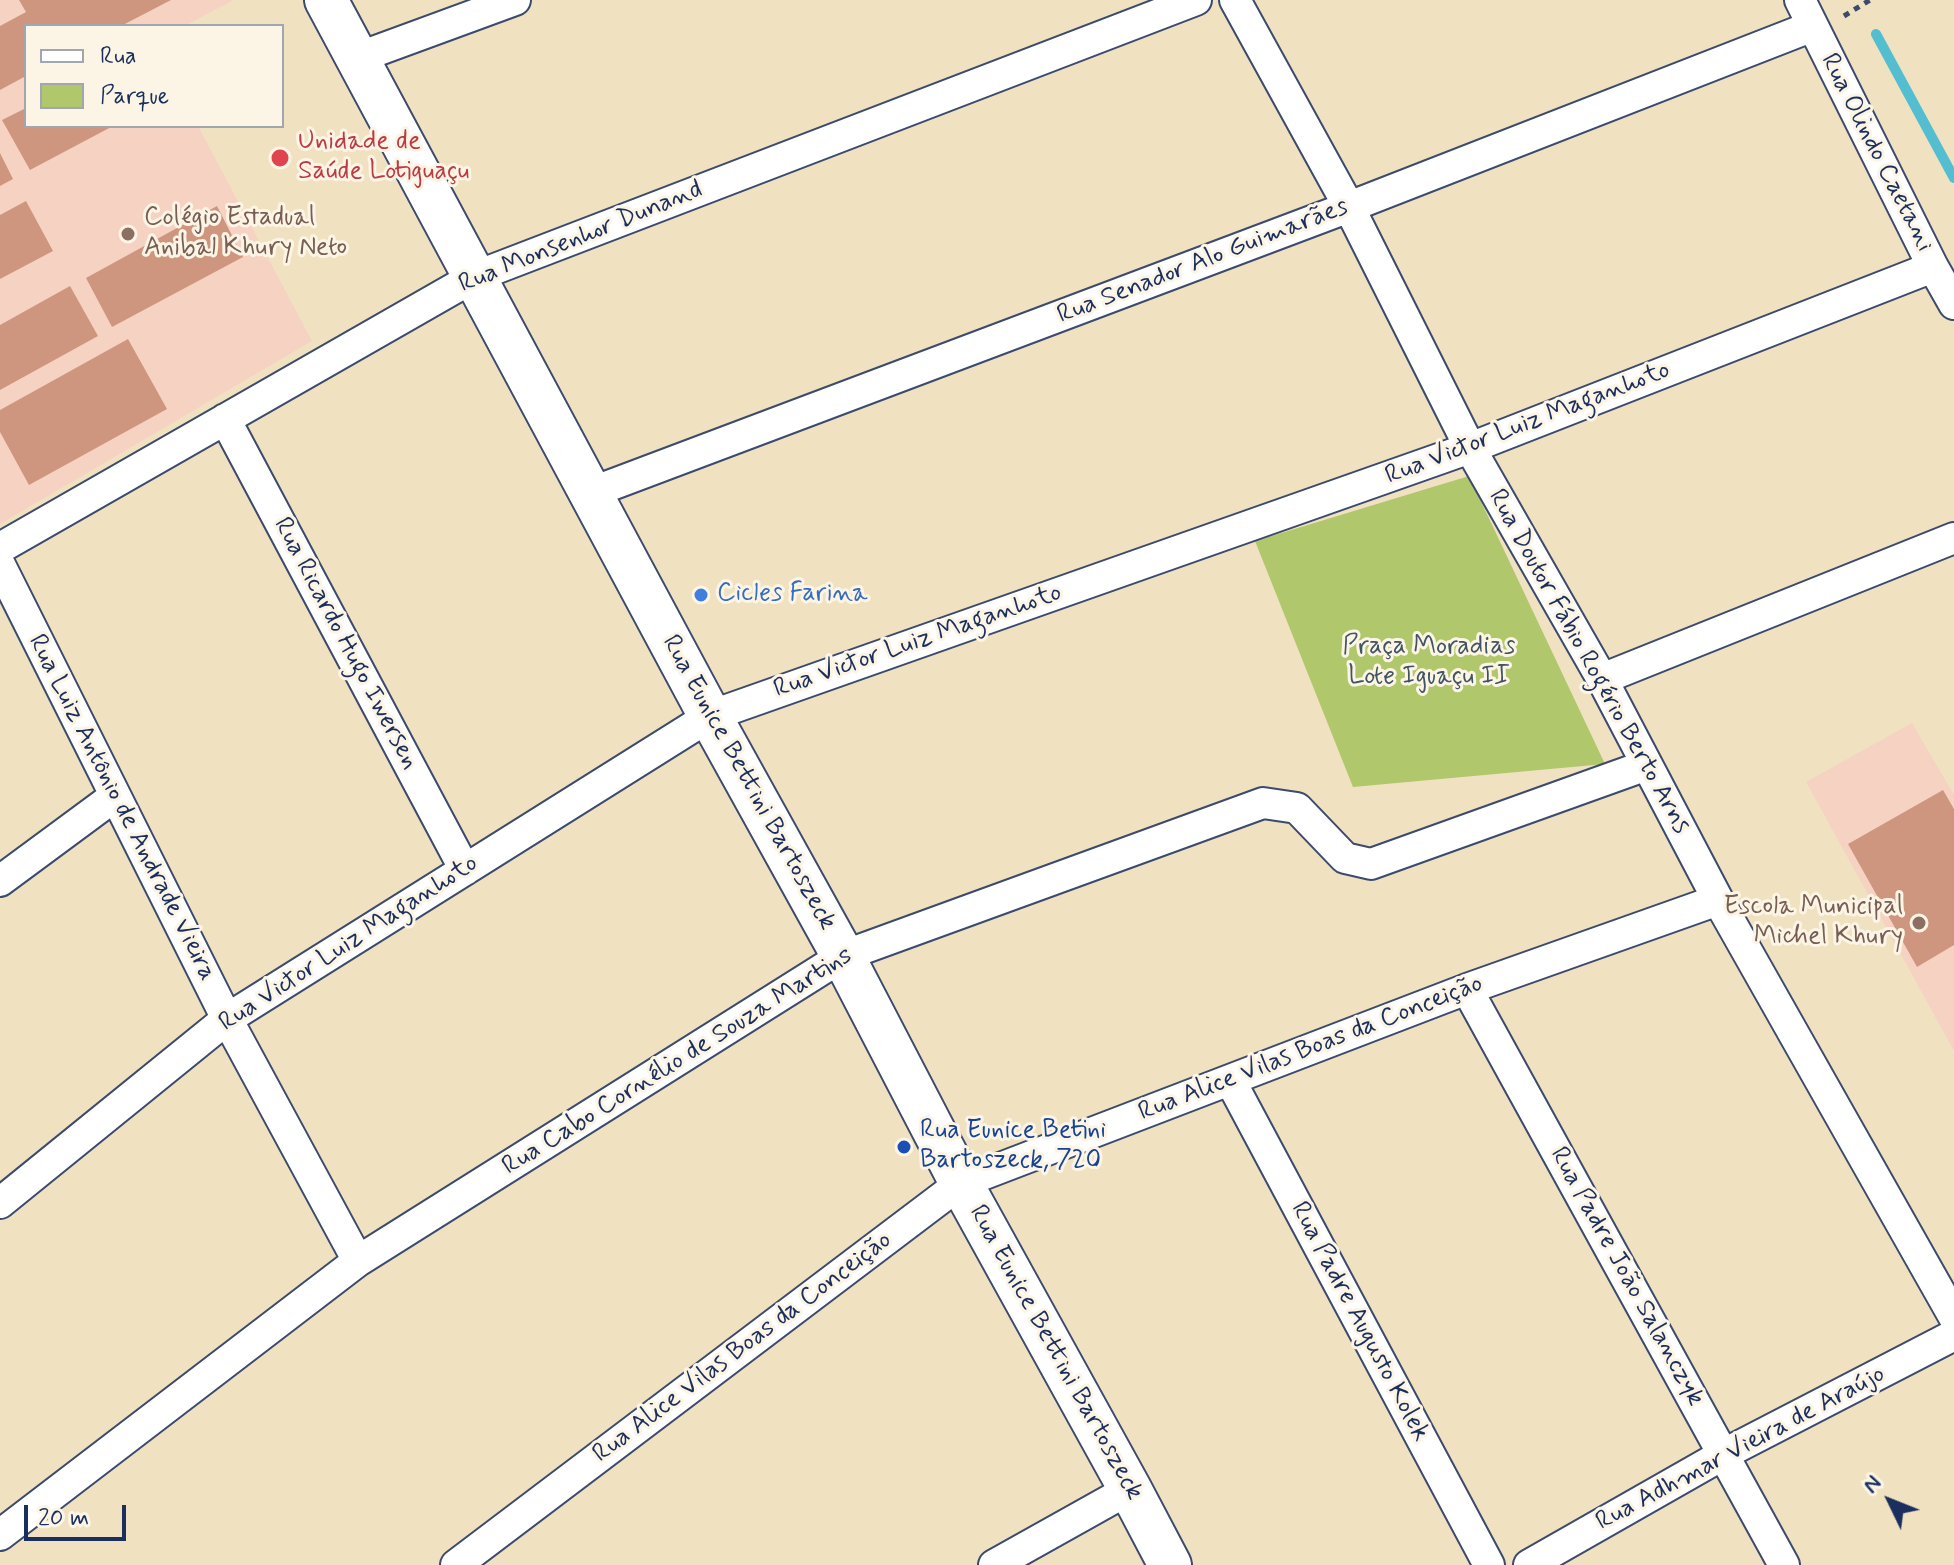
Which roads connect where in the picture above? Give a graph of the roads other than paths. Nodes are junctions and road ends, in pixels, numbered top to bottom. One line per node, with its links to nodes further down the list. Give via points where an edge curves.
1 (326, 0): 6 (street, Rua Eunice Bettini Bartoszeck)
2 (515, 0): 6 (street)
3 (1196, 0): 9 (street, Rua Monsenhor Dunand)
4 (1235, 0): 7 (street, Rua Doutor Fábio Rogério Berto Arns)
5 (1818, 15): 7 (street, Rua Senador Alo Guimarães); 8 (street, Rua Olindo Caetani)
6 (357, 58): 9 (street, Rua Eunice Bettini Bartoszeck)
7 (1349, 207): 12 (street, Rua Doutor Fábio Rogério Berto Arns); 13 (street, Rua Senador Alo Guimarães)
8 (1933, 267): 10 (street, Rua Olindo Caetani); 12 (street, Rua Victor Luiz Maganhoto)
9 (474, 277): 11 (street, Rua Monsenhor Dunand); 13 (street, Rua Eunice Bettini Bartoszeck)
10 (1954, 304)
11 (225, 419): 15 (street, Rua Monsenhor Dunand); 21 (street, Rua Ricardo Hugo Iwersen)
12 (1470, 448): 17 (street, Rua Doutor Fábio Rogério Berto Arns); 18 (street, Rua Victor Luiz Maganhoto)
13 (590, 493): 18 (street, Rua Eunice Bettini Bartoszeck)
14 (1954, 538): 17 (street)
15 (0, 548)
16 (0, 565): 20 (street, Rua Luiz Antônio de Andrade Vieira)
17 (1602, 679): 19 (street, Rua Doutor Fábio Rogério Berto Arns)
18 (710, 716): 21 (street, Rua Victor Luiz Maganhoto); 24 (street, Rua Eunice Bettini Bartoszeck)
19 (1647, 765): 23 (street, Rua Doutor Fábio Rogério Berto Arns); 24 (street, Rua Cabo Cornélio de Souza Martins, via 1371,864 1345,858 1297,808 1263,803)
20 (115, 796): 22 (street); 26 (street, Rua Luiz Antônio de Andrade Vieira)
21 (465, 870): 26 (street, Rua Victor Luiz Maganhoto)
22 (0, 881)
23 (1718, 900): 25 (street, Rua Alice Vilas Boas da Conceição); 31 (street, Rua Doutor Fábio Rogério Berto Arns)
24 (843, 956): 28 (street, Rua Eunice Bettini Bartoszeck); 30 (street, Rua Cabo Cornélio de Souza Martins)
25 (1467, 989): 27 (street, Rua Alice Vilas Boas da Conceição); 33 (street, Rua Padre João Salanczyk)
26 (227, 1019): 29 (street, Rua Victor Luiz Maganhoto); 30 (street, Rua Luiz Antônio de Andrade Vieira)
27 (1230, 1080): 28 (street, Rua Alice Vilas Boas da Conceição); 39 (street, Rua Padre Augusto Kolek)
28 (961, 1183): 34 (street, Rua Eunice Bettini Bartoszeck); 36 (street, Rua Alice Vilas Boas da Conceição)
29 (0, 1203)
30 (358, 1261): 35 (street, Rua Cabo Cornélio de Souza Martins)
31 (1954, 1317)
32 (1954, 1335): 33 (street, Rua Adhmar Vieira de Araújo)
33 (1724, 1454): 40 (street, Rua Adhmar Vieira de Araújo); 41 (street, Rua Padre João Salanczyk)
34 (1130, 1489): 37 (street); 38 (street, Rua Eunice Bettini Bartoszeck)
35 (0, 1535)
36 (465, 1562)
37 (994, 1565)
38 (1170, 1565)
39 (1489, 1565)
40 (1529, 1565)
41 (1784, 1565)

